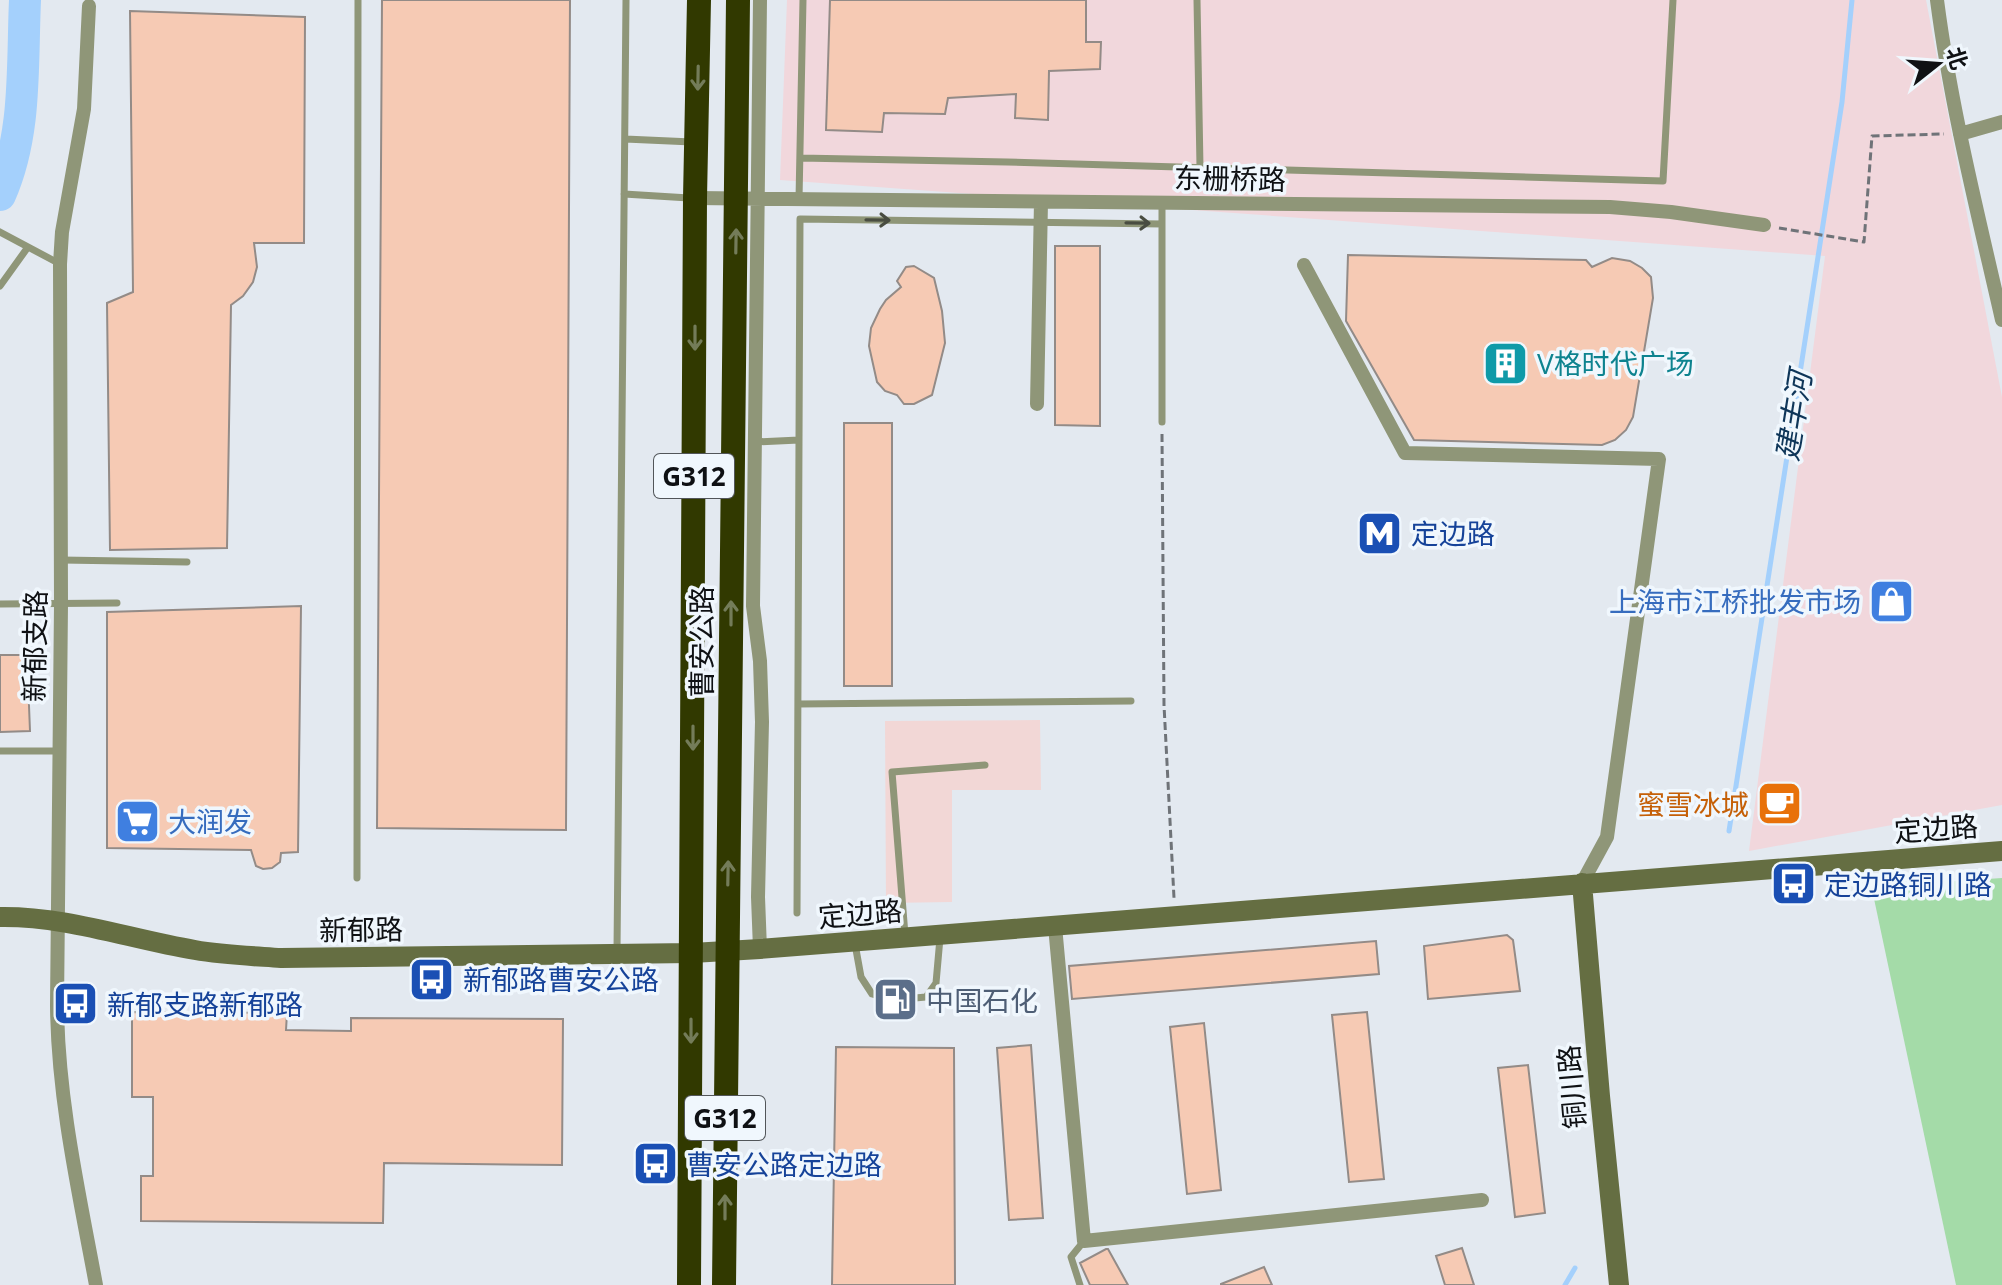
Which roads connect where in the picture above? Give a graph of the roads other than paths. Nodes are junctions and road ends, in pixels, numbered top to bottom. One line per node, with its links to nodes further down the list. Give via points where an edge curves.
1 (358, 0): 47 (lane)
2 (626, 0): 13 (lane)
3 (699, 0): 14 (highway, 曹安公路 / G312, one-way to 14)
4 (738, 0): 19 (highway, 曹安公路 / G312)
5 (760, 0): 19 (street)
6 (803, 0): 15 (lane)
7 (1197, 0): 16 (lane)
8 (1673, 0): 16 (lane, via 1663,181)
9 (1937, 0): 12 (street)
10 (89, 3): 28 (street, 新郁支路, via 84,109)
11 (2002, 122): 12 (street)
12 (1960, 134): 31 (street)
13 (625, 139): 14 (lane); 17 (lane)
14 (698, 142): 18 (highway, 曹安公路 / G312)
15 (800, 158): 16 (lane); 20 (lane)
16 (1200, 167)
17 (624, 194): 18 (lane); 58 (lane)
18 (695, 198): 19 (street, 东栅桥路); 59 (highway, 曹安公路 / G312, one-way to 59)
19 (747, 198): 20 (street, 东栅桥路); 35 (highway, 曹安公路 / G312)
20 (799, 199): 21 (street, 东栅桥路)
21 (1041, 202): 22 (street, 东栅桥路); 23 (street)
22 (1162, 203): 24 (lane); 25 (street, 东栅桥路, via 1610,207)
23 (1040, 222): 24 (lane, one-way to 24); 32 (street); 34 (lane, one-way to 23, via 800,219)
24 (1162, 224): 33 (lane)
25 (1764, 225)
26 (0, 232): 27 (lane)
27 (24, 245): 28 (lane); 30 (lane)
28 (60, 264): 36 (street, 新郁支路)
29 (1304, 265): 48 (street, via 1405,453 1659,459 1607,837)
30 (0, 286)
31 (2002, 320)
32 (1037, 404)
33 (1162, 422)
34 (799, 440): 35 (lane); 42 (lane)
35 (744, 442): 56 (street, via 762,722); 57 (highway, 曹安公路 / G312, one-way to 35)
36 (61, 560): 37 (lane); 40 (street, 新郁支路)
37 (187, 562)
38 (117, 603): 40 (lane)
39 (0, 604): 40 (lane)
40 (61, 604): 44 (street, 新郁支路)
41 (1131, 701): 42 (lane)
42 (798, 704): 49 (lane)
43 (0, 751): 44 (lane)
44 (59, 751): 51 (street, 新郁支路)
45 (985, 765): 54 (lane, via 892,772)
46 (2002, 851): 48 (street, 定边路)
47 (357, 878)
48 (1582, 883): 52 (street, 定边路); 66 (street, 铜川路)
49 (797, 913)
50 (0, 917): 51 (street, 新郁路)
51 (58, 920): 58 (street, 新郁路, via 238,956); 62 (street, 新郁支路, via 59,1071)
52 (1055, 926): 53 (street, 定边路); 61 (street)
53 (940, 935): 54 (street, 定边路); 55 (lane, via 936,983 926,997 893,1000 872,994 861,977)
54 (905, 937): 55 (street, 定边路)
55 (855, 941): 56 (street, 定边路)
56 (760, 949): 57 (street, 定边路)
57 (727, 951): 59 (street, 新郁路); 64 (highway, 曹安公路 / G312, one-way to 57)
58 (617, 953): 59 (street, 新郁路)
59 (692, 953): 63 (highway, 曹安公路 / G312, one-way to 63)
60 (1482, 1200): 61 (street)
61 (1084, 1241): 65 (lane, via 1071,1257)
62 (96, 1285)
63 (689, 1285)
64 (724, 1285)
65 (1080, 1285)
66 (1619, 1285)

